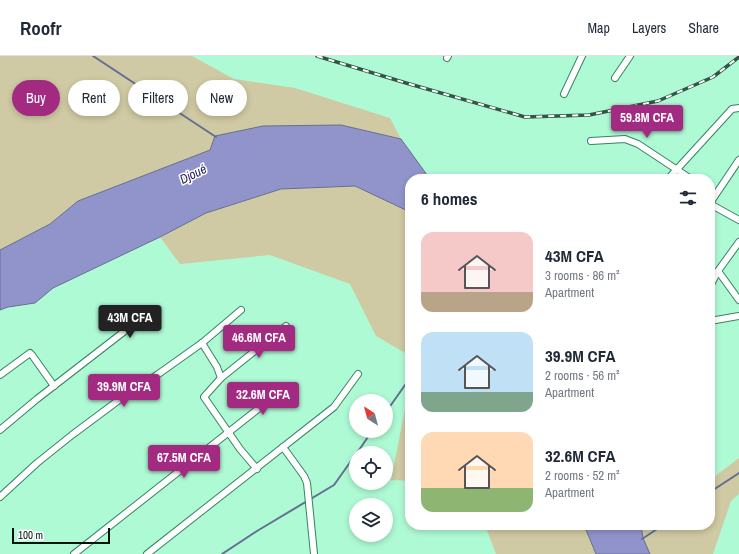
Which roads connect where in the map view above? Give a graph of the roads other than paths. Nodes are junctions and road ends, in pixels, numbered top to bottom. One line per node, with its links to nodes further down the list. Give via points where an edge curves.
1 (582, 56): 4 (street)
2 (630, 56): 3 (street)
3 (615, 78)
4 (564, 94)
5 (739, 108): 8 (street, via 732,109)
6 (591, 141): 8 (street, via 625,139 638,144)
7 (739, 160): 11 (street)
8 (676, 169): 9 (street); 10 (street)
9 (672, 174)
10 (684, 174)
11 (715, 189)
12 (715, 207): 13 (street)
13 (739, 220)
14 (739, 242): 15 (street)
15 (718, 271): 16 (street); 17 (street)
16 (715, 277)
17 (739, 300)
18 (241, 310): 23 (street)
19 (739, 316): 21 (street)
20 (139, 320): 27 (street)
21 (715, 320)
22 (286, 326): 26 (street)
23 (202, 343): 26 (street); 33 (street, via 81,428)
24 (358, 374): 31 (street, via 334,407)
25 (0, 375): 27 (street, via 30,353)
26 (221, 378): 30 (street, via 204,397)
27 (54, 386): 29 (street)
28 (286, 387): 30 (street)
29 (0, 430)
30 (228, 432): 32 (street); 34 (street)
31 (283, 447): 32 (street); 36 (street, via 307,483)
32 (256, 469): 35 (street)
33 (0, 497)
34 (74, 554)
35 (147, 554)
36 (314, 554)

